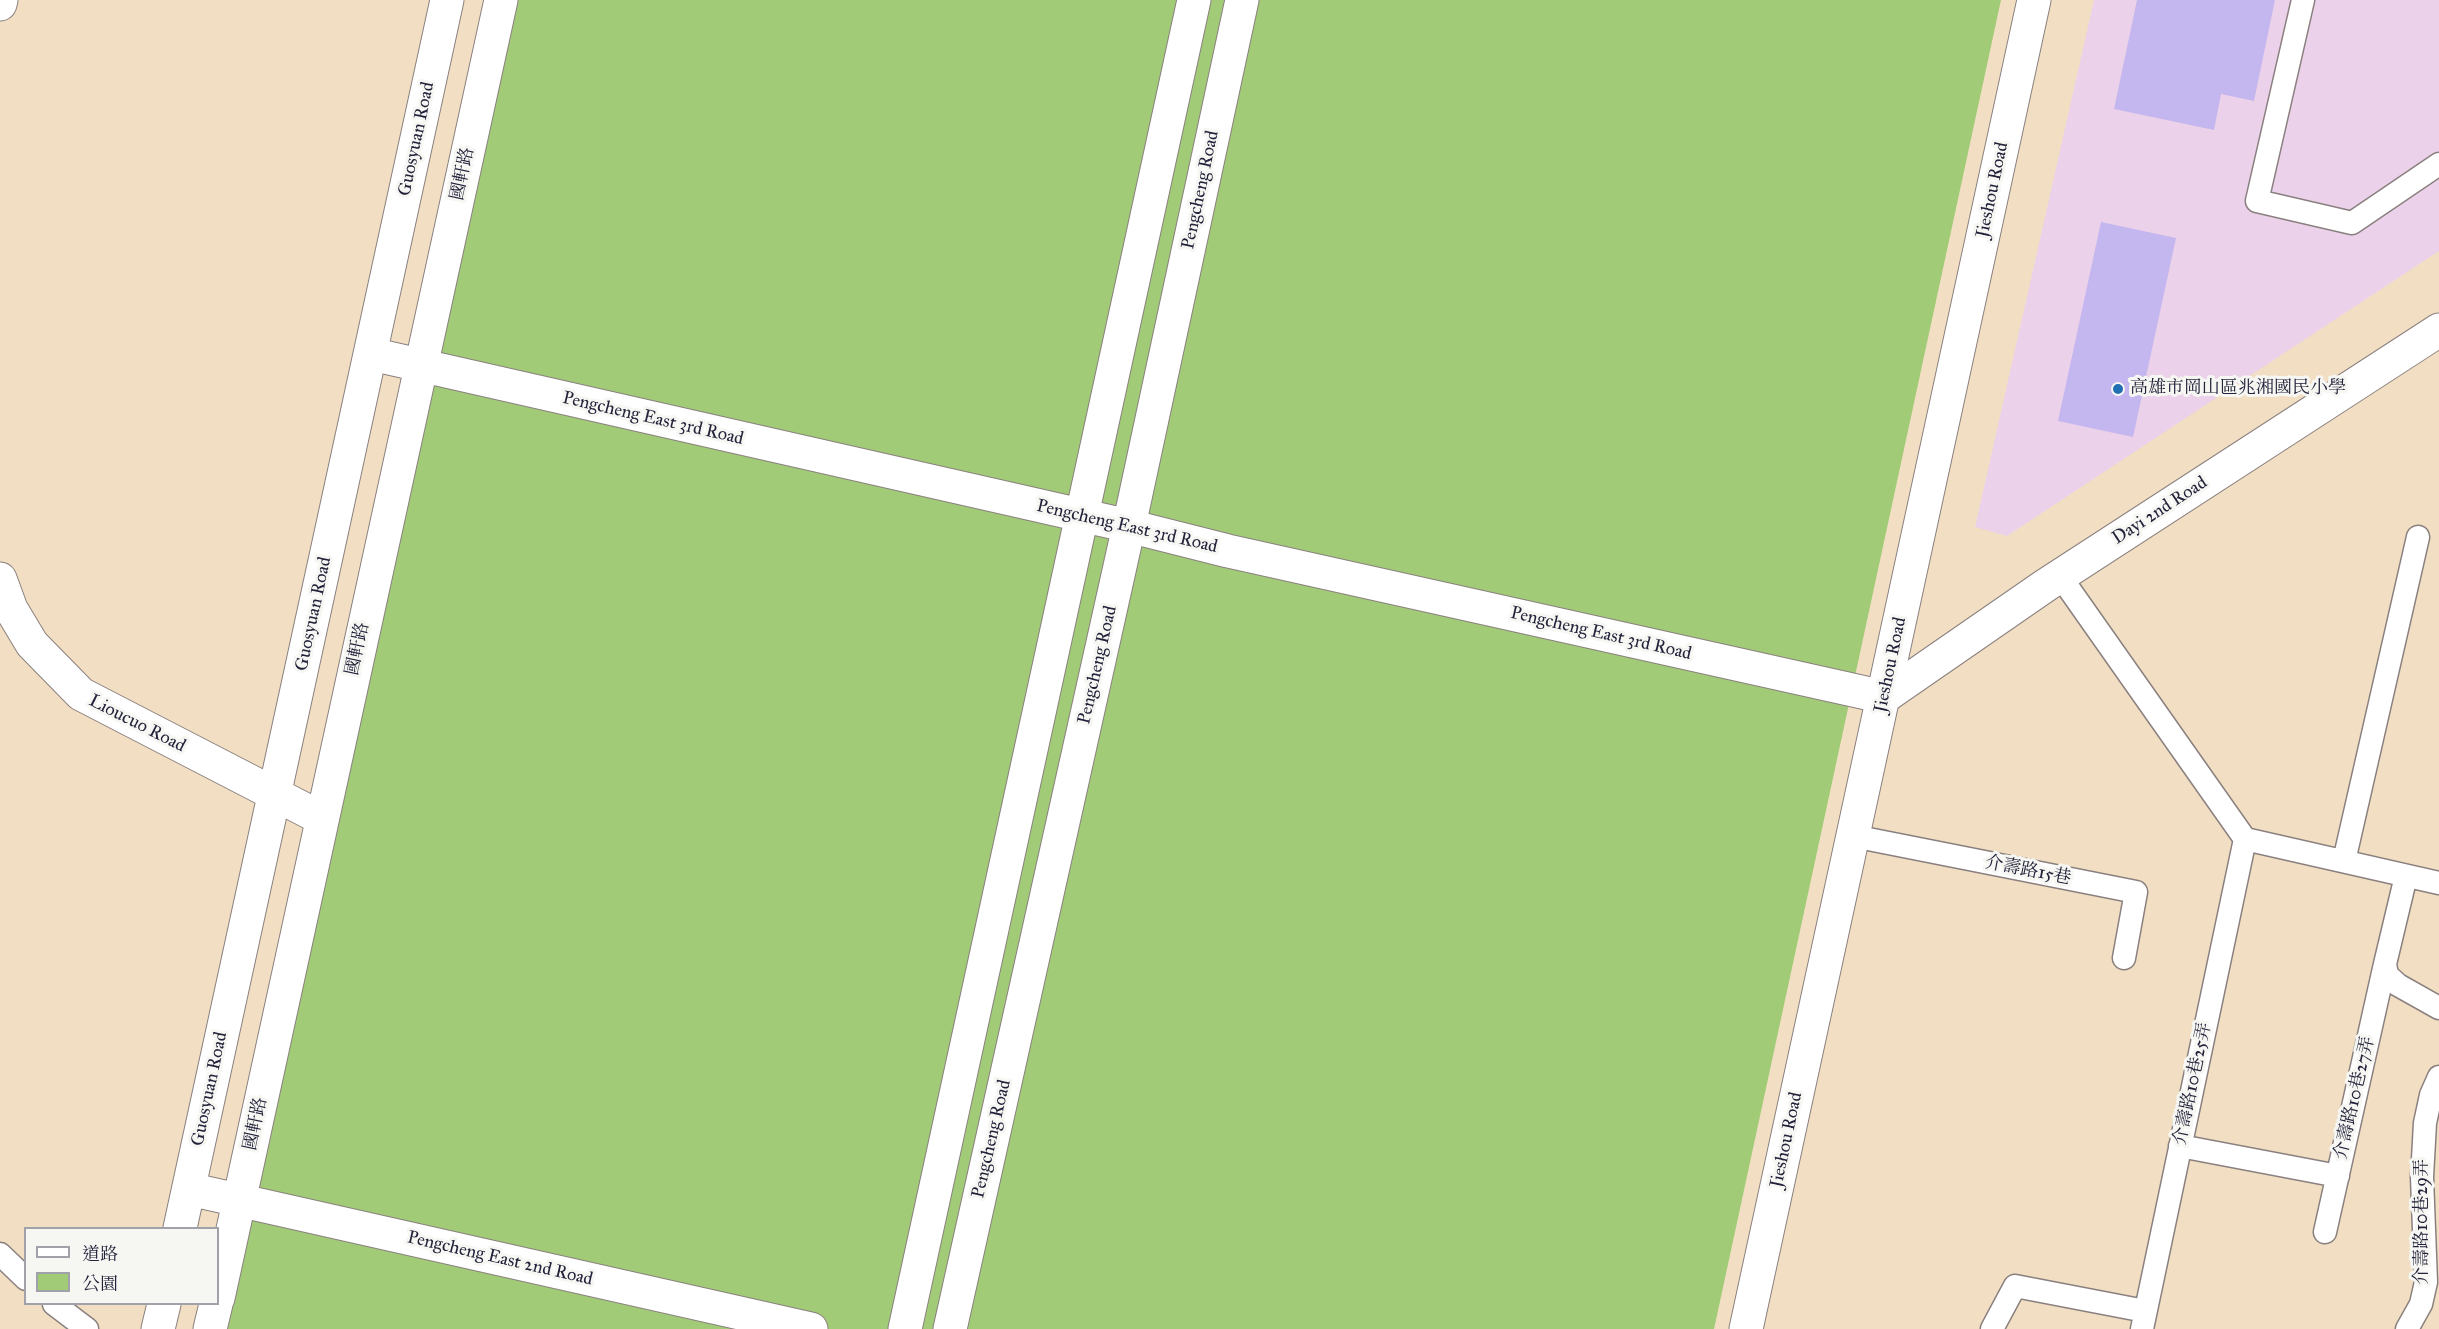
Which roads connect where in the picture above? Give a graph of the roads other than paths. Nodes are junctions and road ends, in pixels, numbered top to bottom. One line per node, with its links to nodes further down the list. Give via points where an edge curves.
1 (447, 0): 9 (street, Guosyuan Road)
2 (501, 0): 10 (street, 國軒路)
3 (1194, 0): 11 (street)
4 (1242, 0): 12 (street, Pengcheng Road)
5 (2034, 0): 16 (street, Jieshou Road)
6 (2303, 0): 7 (lane, via 2257,201 2352,223)
7 (2439, 165)
8 (2439, 330): 14 (street, Dayi 2nd Road)
9 (370, 354): 10 (street, Pengcheng East 3rd Road); 17 (street, Guosyuan Road)
10 (421, 365): 11 (street, Pengcheng East 3rd Road); 18 (street, 國軒路)
11 (1082, 516): 12 (street, Pengcheng East 3rd Road); 45 (street)
12 (1129, 526): 16 (street, Pengcheng East 3rd Road); 46 (street, Pengcheng Road)
13 (2418, 537): 21 (lane)
14 (2060, 576): 16 (street, Dayi 2nd Road); 20 (lane)
15 (0, 579): 17 (street, Lioucuo Road, via 11,609 32,644 81,694)
16 (1884, 697): 19 (street, Jieshou Road)
17 (274, 795): 18 (street, Lioucuo Road); 30 (street, Guosyuan Road)
18 (321, 818): 31 (street, 國軒路)
19 (1853, 836): 24 (lane, 介壽路15巷, via 2136,892); 47 (street, Jieshou Road)
20 (2245, 839): 21 (lane); 28 (lane, 介壽路10巷25弄)
21 (2344, 861): 22 (lane)
22 (2406, 876): 23 (lane); 25 (lane)
23 (2439, 883)
24 (2124, 958)
25 (2385, 964): 26 (lane, via 2387,975 2398,985); 29 (lane, 介壽路10巷27弄)
26 (2439, 1008)
27 (2439, 1077): 49 (lane, 介壽路10巷29弄, via 2425,1123 2422,1177 2426,1282 2421,1304)
28 (2180, 1146): 29 (lane); 40 (lane, 介壽路10巷25弄)
29 (2337, 1176): 33 (lane, 介壽路10巷27弄)
30 (189, 1189): 31 (street, Pengcheng East 2nd Road); 32 (street, Guosyuan Road)
31 (240, 1200): 36 (street, 國軒路); 44 (street, Pengcheng East 2nd Road)
32 (180, 1227)
33 (2325, 1232)
34 (0, 1254): 35 (lane)
35 (24, 1277)
36 (219, 1294)
37 (55, 1305): 41 (lane)
38 (164, 1305): 42 (street)
39 (216, 1305): 43 (street)
40 (2144, 1320): 48 (lane, via 2015,1286)
41 (87, 1329)
42 (158, 1329)
43 (210, 1329)
44 (811, 1329)
45 (904, 1329)
46 (950, 1329)
47 (1746, 1329)
48 (1992, 1329)
49 (2407, 1329)

